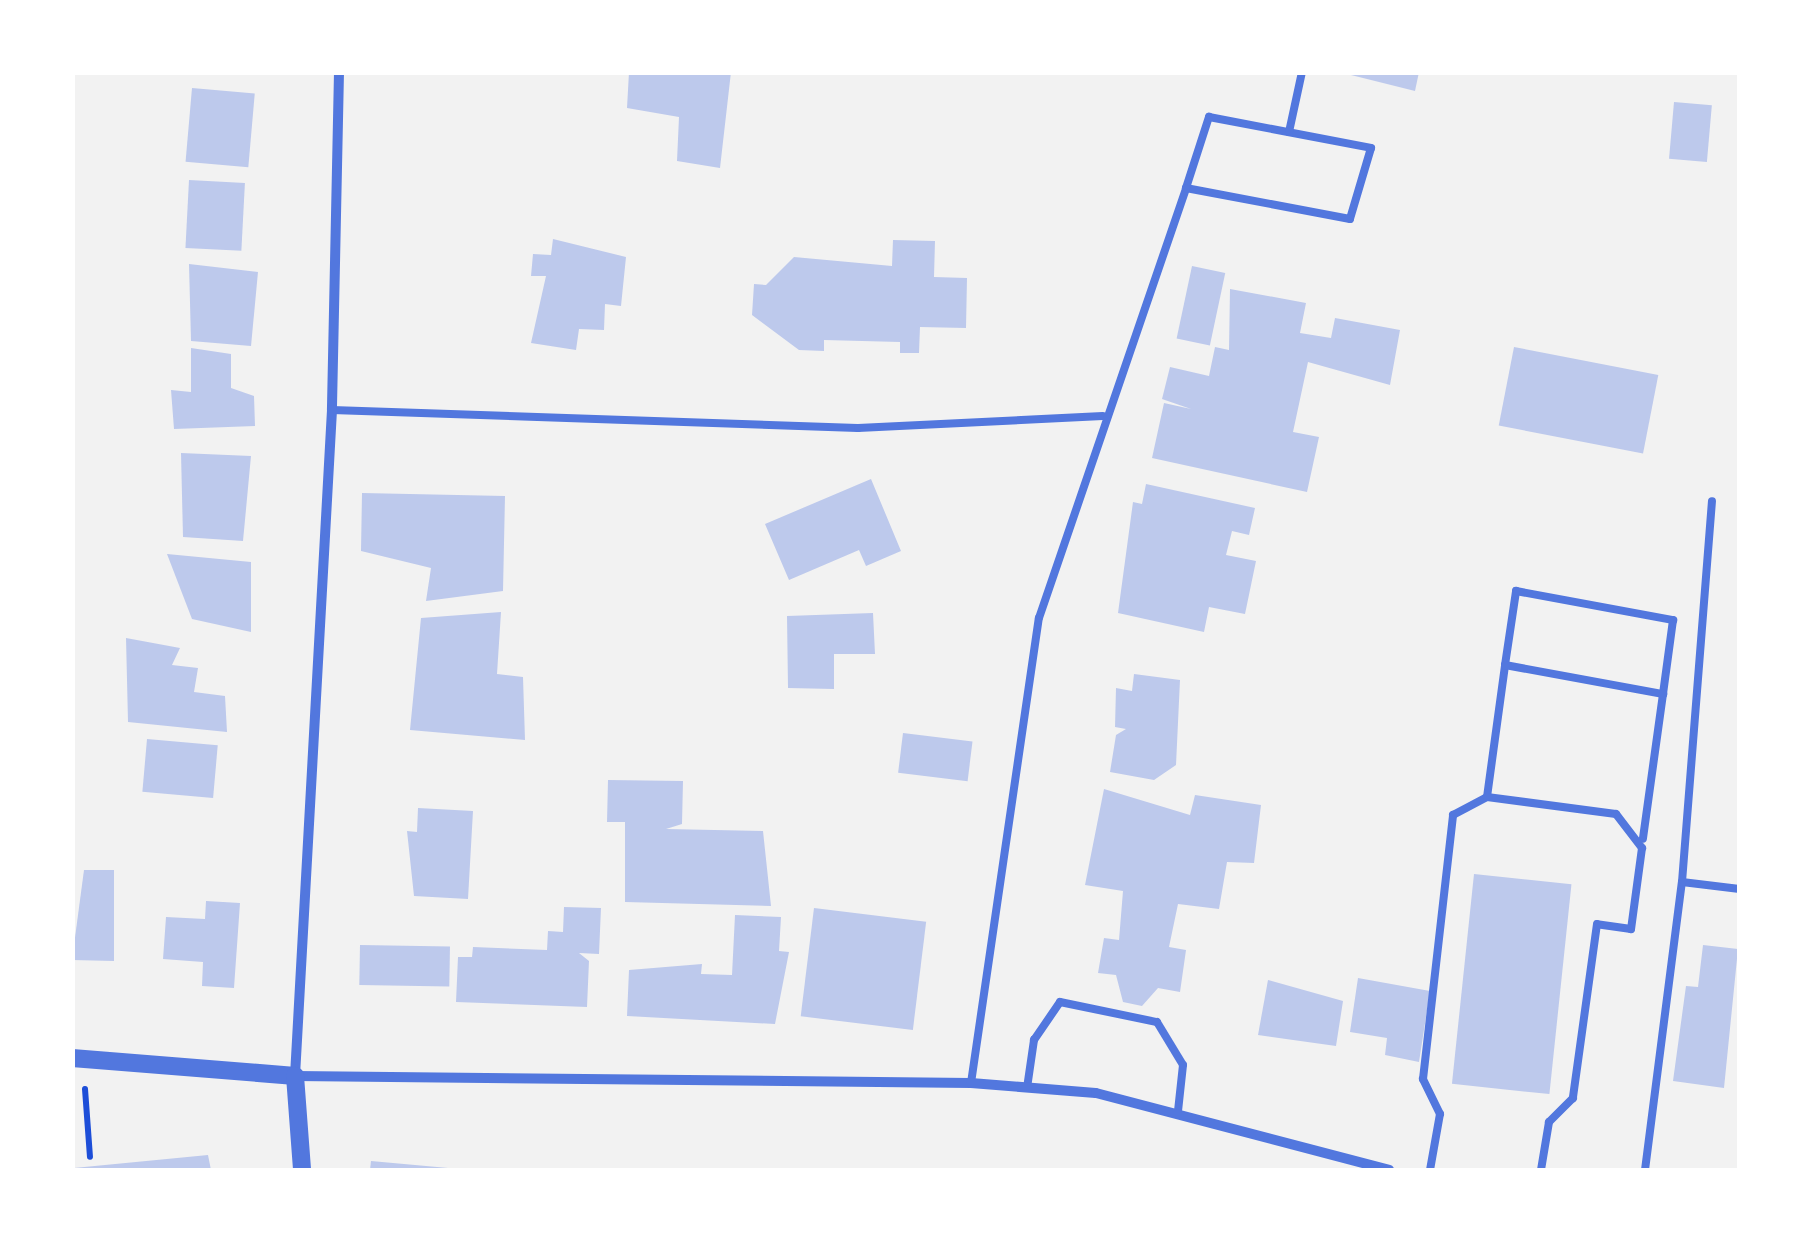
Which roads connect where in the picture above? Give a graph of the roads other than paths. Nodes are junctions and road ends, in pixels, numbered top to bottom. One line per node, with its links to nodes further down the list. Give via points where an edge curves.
1 (339, 72): 5 (street)
2 (1302, 72): 3 (lane)
3 (1289, 132): 4 (lane, via 1209,118); 4 (lane, via 1372,148 1350,220)
4 (1186, 188): 6 (lane)
5 (332, 410): 6 (lane, via 858,428); 15 (street)
6 (1103, 416): 16 (lane, via 1040,618)
7 (1712, 501): 12 (lane)
8 (1505, 666): 9 (lane); 9 (lane, via 1516,591 1673,620); 10 (lane)
9 (1663, 694): 11 (lane)
10 (1487, 797): 11 (lane, via 1616,814); 21 (lane, via 1454,814 1424,1079 1440,1114)
11 (1642, 848): 22 (lane, via 1631,930 1598,924 1573,1098 1549,1122)
12 (1682, 882): 13 (lane); 23 (lane)
13 (1740, 889)
14 (77, 1058): 15 (street)
15 (294, 1076): 16 (street); 19 (street)
16 (971, 1082): 17 (street)
17 (1027, 1088): 18 (street); 18 (lane, via 1034,1040 1060,1002 1157,1022 1183,1065)
18 (1178, 1111): 20 (street)
19 (302, 1170)
20 (1389, 1170)
21 (1430, 1170)
22 (1541, 1170)
23 (1645, 1170)

